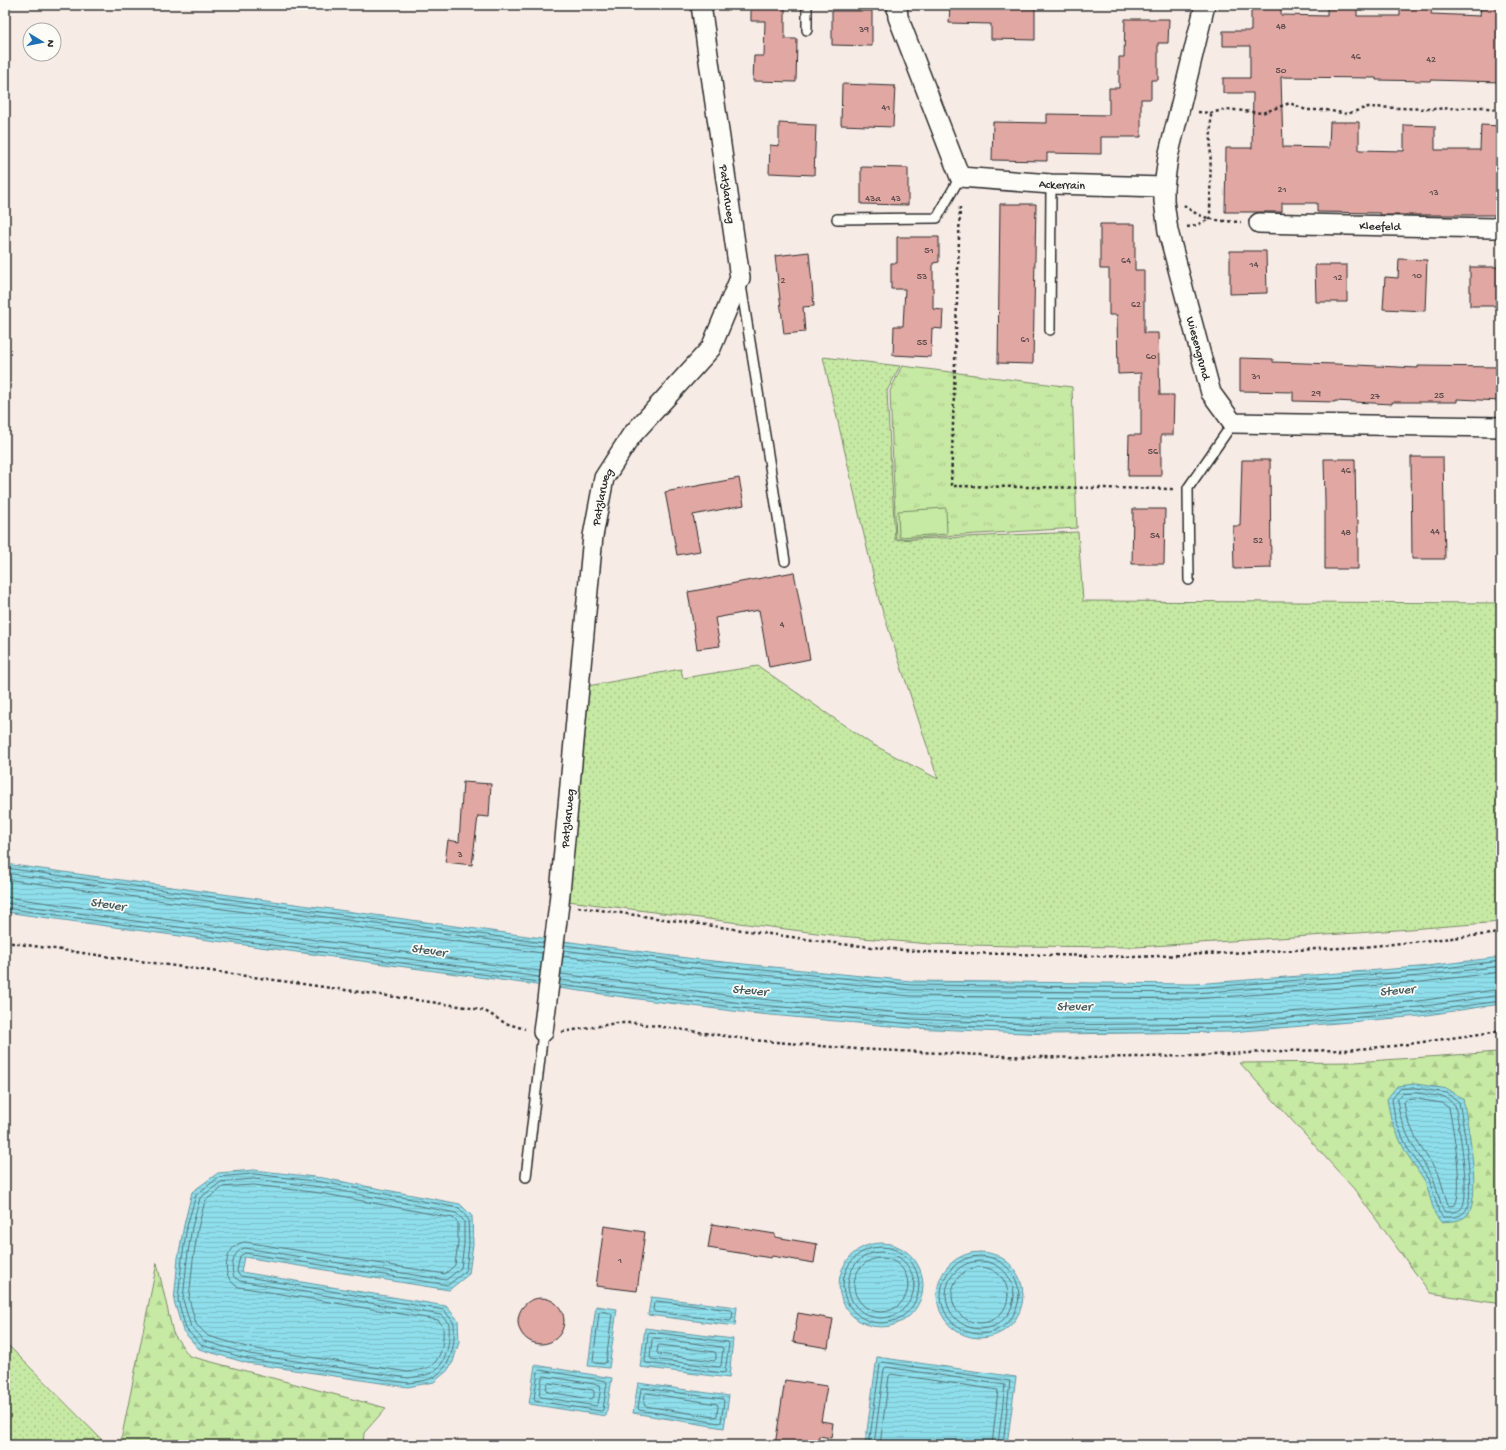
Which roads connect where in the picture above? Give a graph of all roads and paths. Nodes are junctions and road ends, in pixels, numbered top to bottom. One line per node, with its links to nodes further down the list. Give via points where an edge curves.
1 (701, 5): 17 (street, Patzlarweg)
2 (807, 5): 5 (lane)
3 (897, 5): 9 (street, via 898,17)
4 (1205, 5): 6 (street, Wiesengrund)
5 (807, 30)
6 (1180, 109): 8 (path); 11 (street, Wiesengrund, via 1168,157)
7 (1501, 111): 8 (path, via 1483,107 1368,107 1347,114 1306,110 1290,102 1262,113 1226,109)
8 (1211, 114): 13 (path)
9 (960, 177): 10 (street, Ackerrain); 12 (lane, via 937,218); 21 (path, via 951,486)
10 (1051, 184): 11 (street, Ackerrain); 18 (lane)
11 (1164, 194): 13 (path, via 1192,212); 16 (street, Wiesengrund)
12 (837, 218)
13 (1210, 219): 14 (path); 16 (path)
14 (1259, 223): 15 (street, Kleefeld, via 1493,228)
15 (1501, 226)
16 (1168, 231): 19 (street, Wiesengrund, via 1211,393)
17 (740, 278): 22 (lane); 24 (street, Patzlarweg, via 711,348 631,436 604,478 593,536)
18 (1050, 330)
19 (1233, 423): 20 (street); 21 (lane)
20 (1501, 427)
21 (1188, 488): 23 (lane)
22 (785, 561)
23 (1189, 580)
24 (558, 913): 25 (path, via 926,952 1136,957 1363,947); 27 (street, Patzlarweg)
25 (1501, 933)
26 (5, 942): 27 (path, via 466,1006 485,1011 516,1027)
27 (544, 1025): 28 (path, via 556,1033 636,1022 753,1040 856,1049 1081,1058 1345,1050); 29 (lane)
28 (1501, 1031)
29 (526, 1176)

